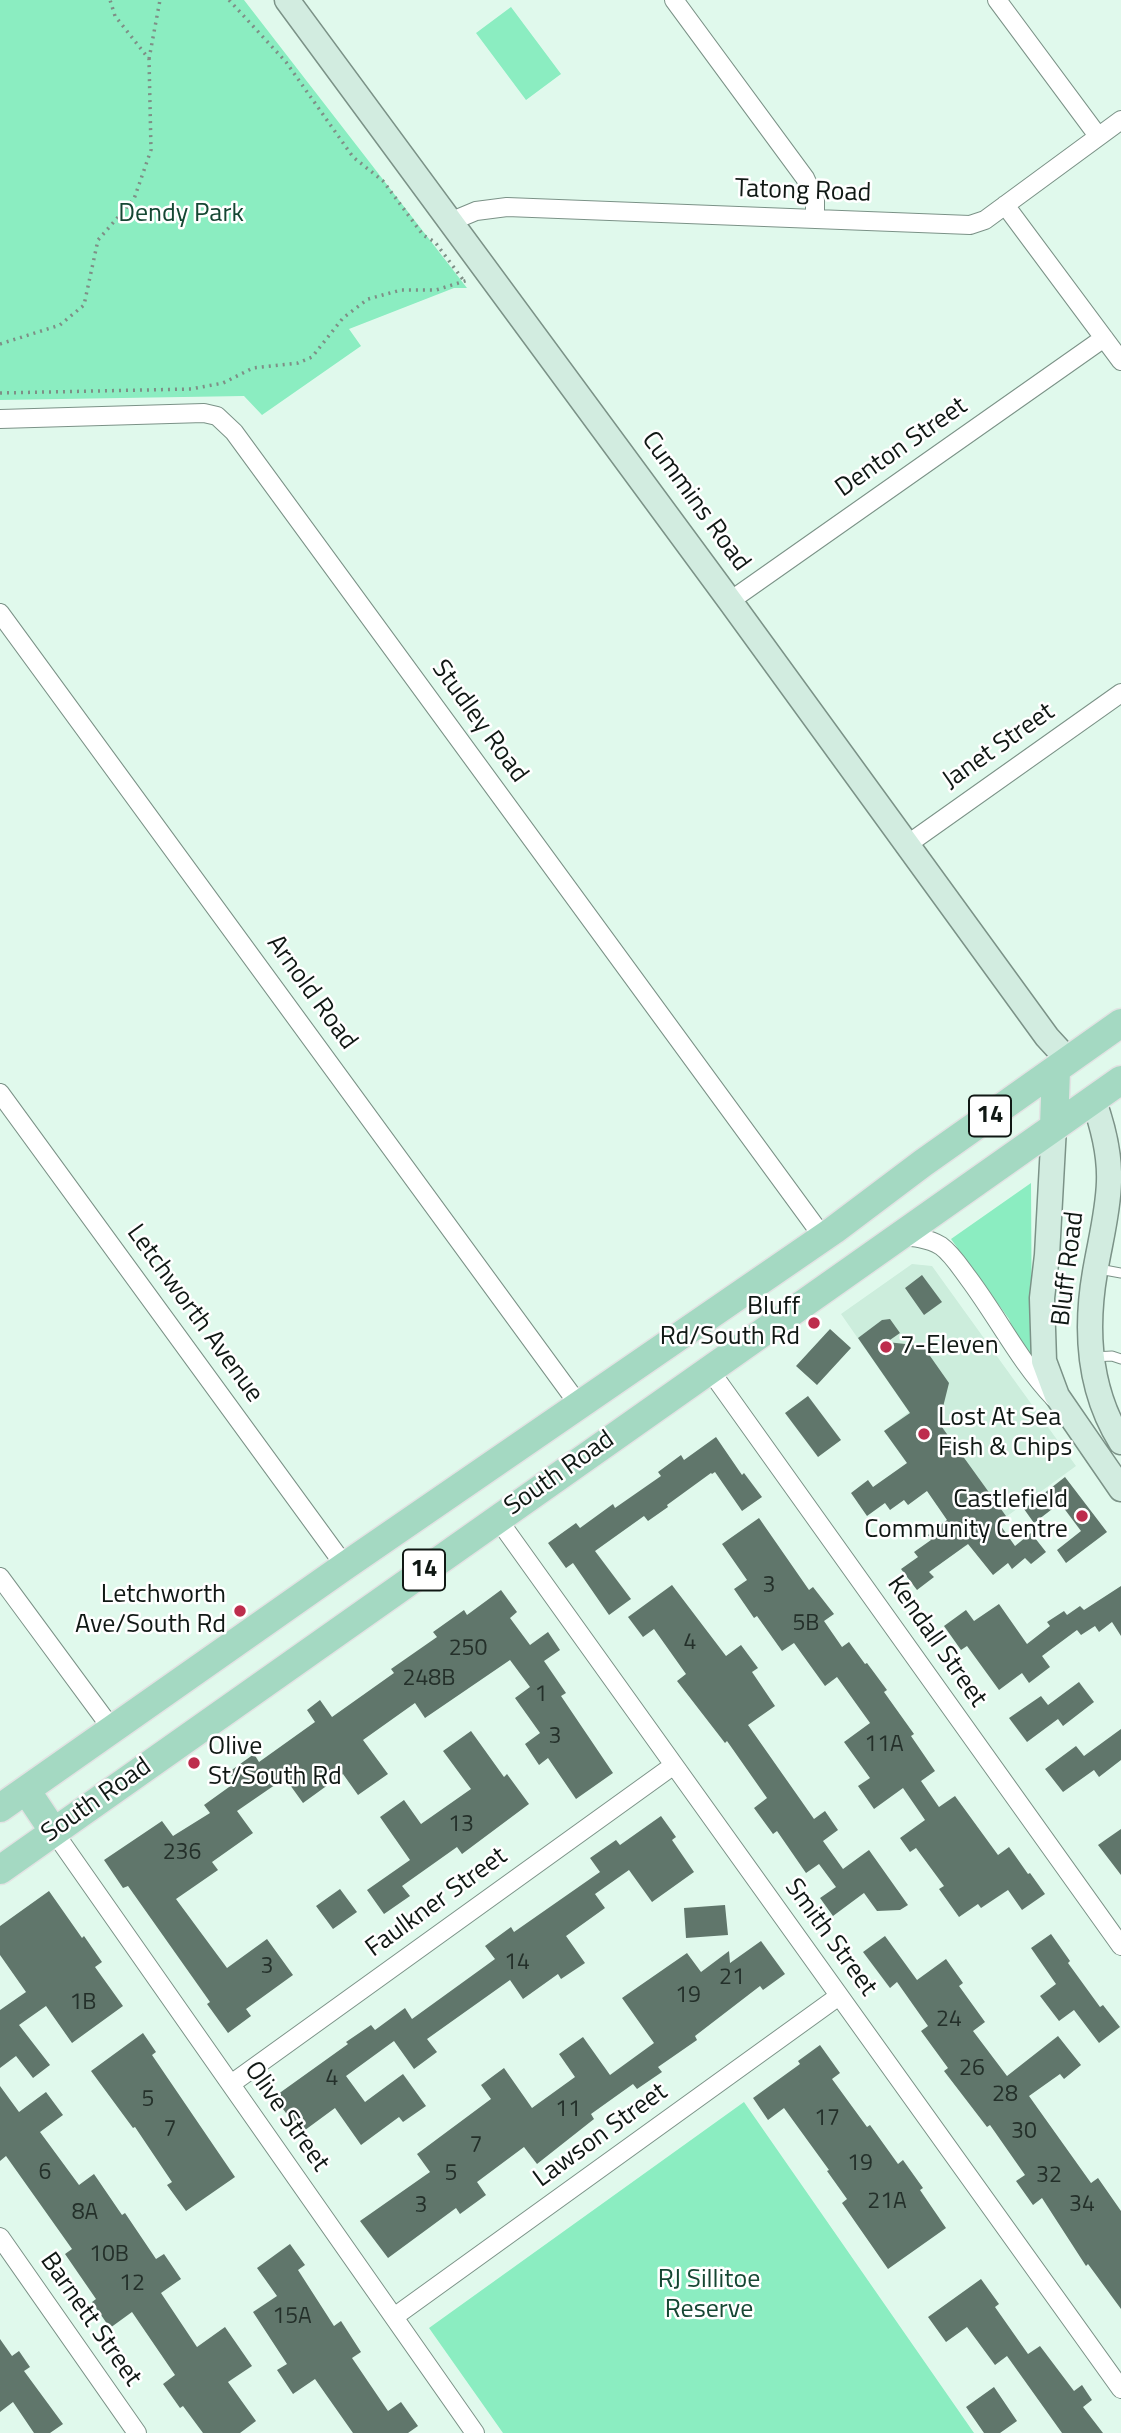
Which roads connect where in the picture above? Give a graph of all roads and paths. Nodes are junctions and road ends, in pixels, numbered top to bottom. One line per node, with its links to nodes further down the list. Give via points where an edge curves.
1 (110, 0): 7 (path, via 115,16)
2 (160, 0): 7 (path)
3 (229, 0): 14 (path, via 286,62 353,157 383,181)
4 (287, 0): 12 (main road, Cummins Road)
5 (674, 0): 11 (street, via 805,178 815,200)
6 (997, 0): 9 (street)
7 (149, 59): 16 (path, via 151,150 134,199 98,240 84,305 60,325)
8 (1121, 120): 9 (street, Tatong Road)
9 (1098, 136): 10 (street, Tatong Road)
10 (1005, 205): 11 (street, Tatong Road, via 985,220 964,226); 15 (street)
11 (815, 218): 12 (street, Tatong Road, via 507,207 476,211)
12 (452, 221): 13 (main road, Cummins Road)
13 (490, 273): 14 (path); 20 (main road, Cummins Road)
14 (464, 281): 18 (path, via 436,290 401,290 368,299 343,318 312,357 253,368 223,383 191,389)
15 (1104, 338): 17 (street); 20 (street, Denton Street)
16 (0, 344)
17 (1121, 361)
18 (0, 393)
19 (0, 419): 35 (street, Studley Road, via 204,412 217,416 234,432)
20 (730, 600): 25 (main road, Cummins Road)
21 (0, 613): 22 (street, Arnold Road)
22 (18, 637): 23 (street); 42 (street, Arnold Road)
23 (0, 643)
24 (1121, 693): 25 (street, Janet Street)
25 (908, 844): 27 (main road, Cummins Road)
26 (1121, 1023): 27 (main road, South Road / 14)
27 (1059, 1058): 30 (main road, via 1084,1080); 31 (main road); 32 (main road, South Road / 14)
28 (1121, 1080): 30 (main road, South Road / 14)
29 (0, 1093): 47 (street, Letchworth Avenue)
30 (1093, 1099): 31 (main road, South Road / 14); 36 (main road, Bluff Road, via 1109,1172)
31 (1054, 1126): 33 (main road, South Road / 14); 43 (main road, Bluff Road, via 1042,1341 1051,1383)
32 (917, 1167): 33 (main road); 35 (main road, South Road / 14)
33 (943, 1204): 34 (main road, South Road / 14)
34 (897, 1236): 41 (main road, South Road / 14); 43 (street, Bluff Road, via 929,1241 952,1256 1033,1374)
35 (823, 1237): 38 (main road, South Road / 14)
36 (1095, 1268): 37 (lane); 39 (main road, Bluff Road)
37 (1121, 1273)
38 (684, 1332): 41 (main road); 42 (main road, South Road / 14)
39 (1091, 1358): 40 (lane); 44 (main road, Bluff Road, via 1103,1403)
40 (1121, 1359)
41 (709, 1369): 46 (main road, South Road / 14); 55 (street, Kendall Street)
42 (579, 1405): 47 (main road, South Road / 14)
43 (1066, 1411): 45 (main road, Bluff Road)
44 (1121, 1442)
45 (1121, 1489)
46 (497, 1518): 50 (street, Smith Street); 53 (main road, South Road / 14)
47 (345, 1566): 49 (main road, South Road / 14)
48 (0, 1577): 49 (street)
49 (112, 1729): 51 (main road, South Road / 14)
50 (674, 1765): 56 (street, Smith Street); 57 (street, Faulkner Street)
51 (26, 1790): 52 (main road, South Road / 14); 53 (main road)
52 (0, 1808)
53 (54, 1832): 54 (main road, South Road / 14); 57 (street, Olive Street)
54 (0, 1870)
55 (1121, 1946)
56 (839, 1997): 59 (street, Lawson Street); 60 (street, Smith Street)
57 (231, 2084): 59 (street, Olive Street)
58 (0, 2237): 61 (street, Barnett Street)
59 (394, 2317): 62 (street, Olive Street)
60 (1121, 2389)
61 (137, 2433)
62 (475, 2433)

